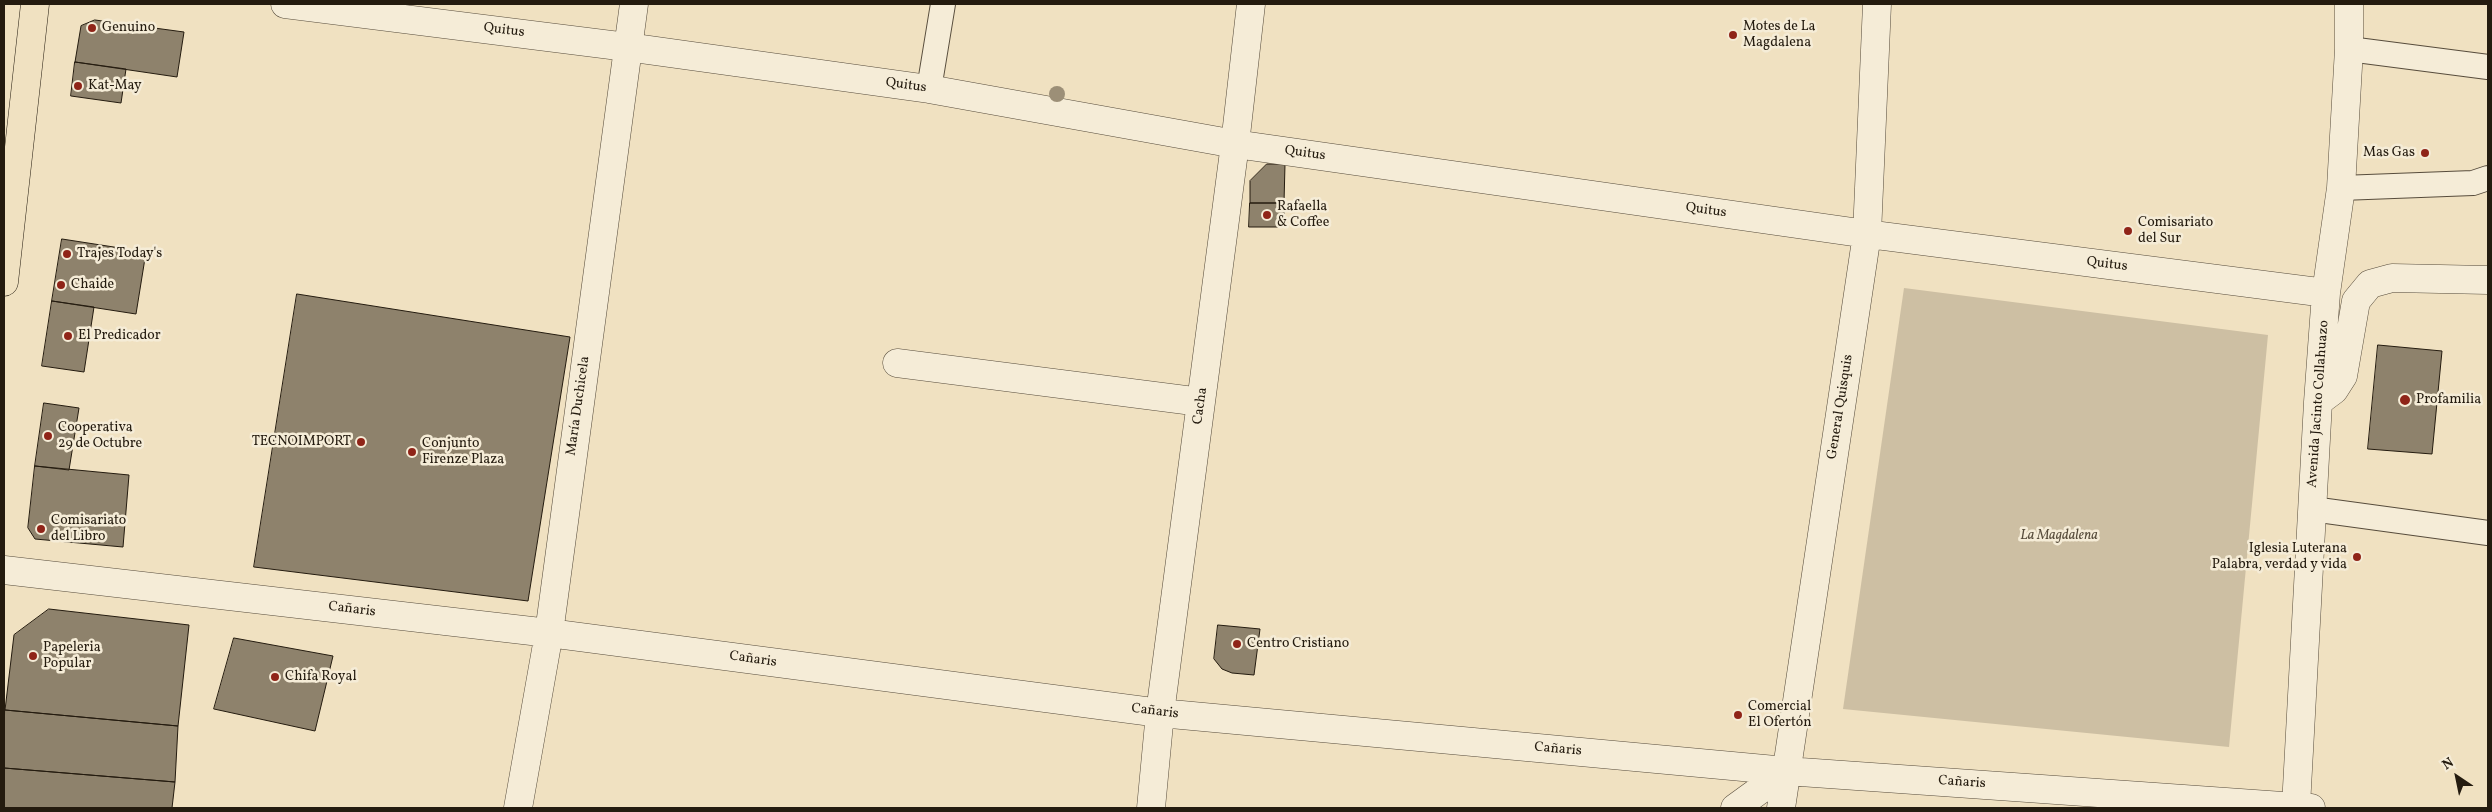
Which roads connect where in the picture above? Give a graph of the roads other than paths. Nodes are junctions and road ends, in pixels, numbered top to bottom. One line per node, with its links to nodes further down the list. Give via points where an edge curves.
1 (35, 4): 17 (main road)
2 (285, 4): 8 (street, Quitus)
3 (634, 4): 8 (street, María Duchicela)
4 (943, 4): 11 (lane)
5 (1251, 4): 12 (street, Cacha)
6 (1877, 4): 15 (street, General Quisquis)
7 (2348, 4): 9 (street, Avenida Jacinto Collahuazo)
8 (627, 47): 11 (street, Quitus); 25 (street, María Duchicela)
9 (2348, 49): 10 (lane); 14 (street, Avenida Jacinto Collahuazo)
10 (2488, 67)
11 (929, 89): 12 (street, Quitus)
12 (1235, 144): 15 (street, Quitus); 20 (street, Cacha)
13 (2488, 178): 14 (lane, via 2473,183)
14 (2341, 188): 18 (street, Avenida Jacinto Collahuazo)
15 (1868, 234): 18 (street, Quitus); 27 (street, General Quisquis)
16 (2488, 280): 21 (street, via 2392,278 2370,284 2356,300 2340,384)
17 (4, 282)
18 (2326, 293): 21 (street, Avenida Jacinto Collahuazo)
19 (896, 363): 20 (street)
20 (1201, 402): 26 (street, Cacha)
21 (2318, 402): 22 (street, Avenida Jacinto Collahuazo)
22 (2312, 509): 23 (lane); 28 (street, Avenida Jacinto Collahuazo)
23 (2488, 533)
24 (4, 570): 25 (street, Cañaris)
25 (549, 633): 26 (street, Cañaris); 29 (street, María Duchicela)
26 (1160, 713): 27 (street, Cañaris); 30 (street, Cacha)
27 (1786, 771): 28 (street, Cañaris); 31 (street); 32 (street, General Quisquis)
28 (2304, 807)
29 (518, 808)
30 (1151, 808)
31 (1735, 808)
32 (1782, 808)

